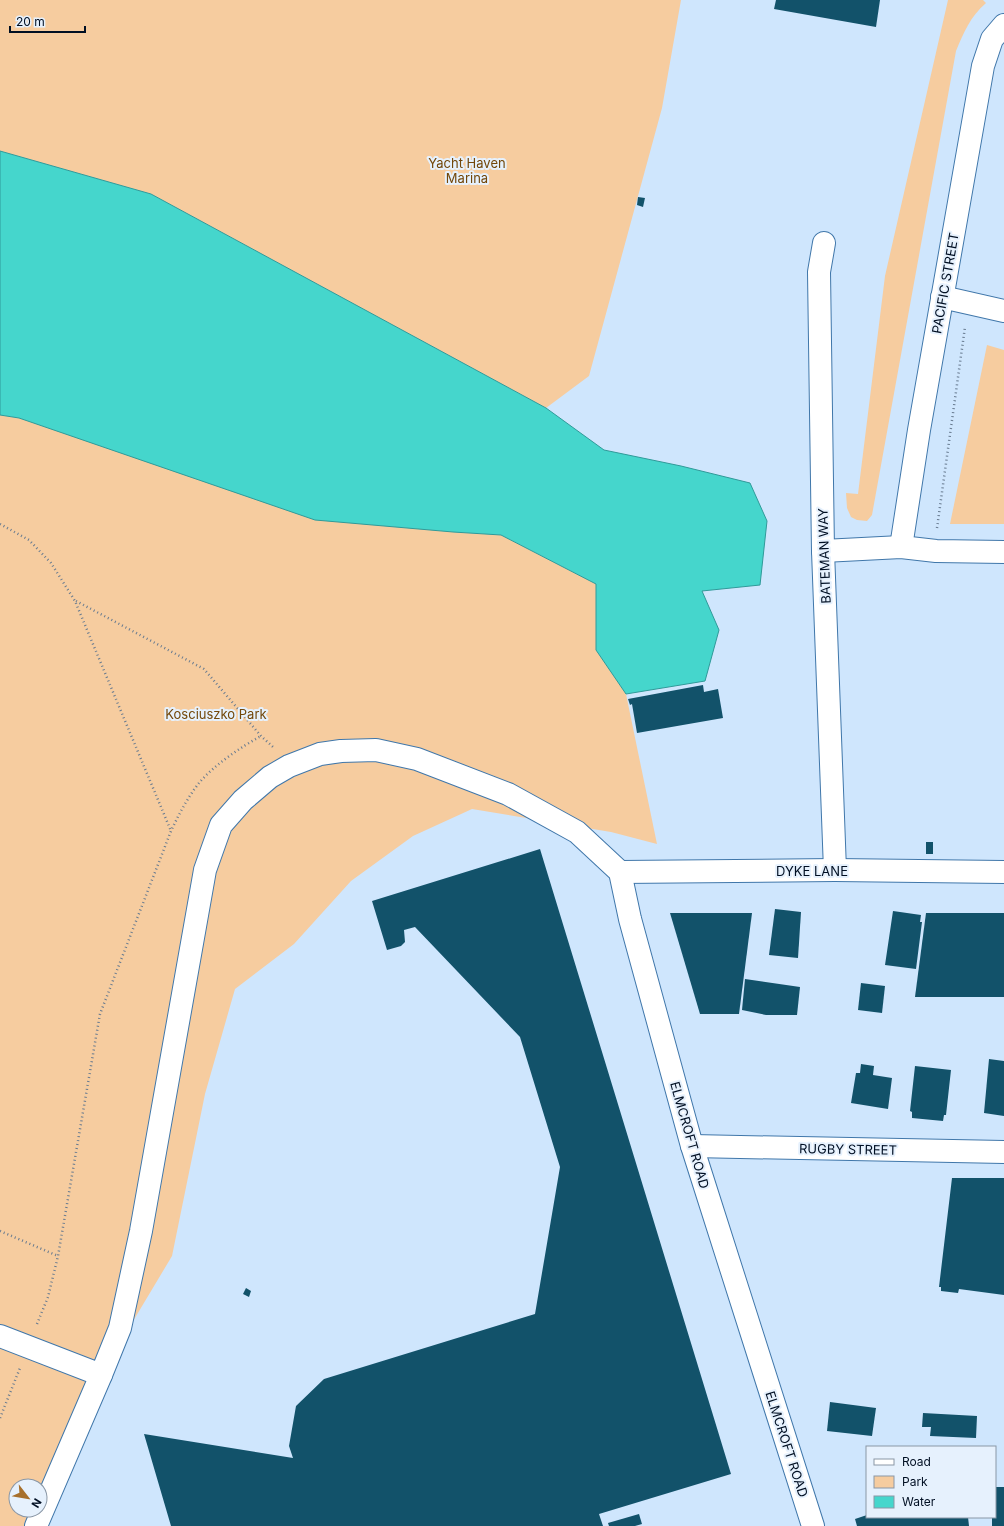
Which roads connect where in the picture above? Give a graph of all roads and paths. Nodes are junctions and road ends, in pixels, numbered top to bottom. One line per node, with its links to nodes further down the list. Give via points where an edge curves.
1 (1004, 25): 3 (street, PACIFIC STREET, via 992,39 986,52)
2 (824, 243): 8 (street, BATEMAN WAY, via 819,272)
3 (942, 298): 4 (street); 7 (street, PACIFIC STREET, via 918,430)
4 (970, 302): 5 (street); 9 (path, via 937,516)
5 (1004, 311)
6 (0, 524): 11 (path, via 29,540 51,563)
7 (901, 547): 8 (street); 9 (street)
8 (823, 551): 15 (street, BATEMAN WAY)
9 (936, 551): 10 (street)
10 (1004, 552)
11 (75, 601): 12 (path, via 204,669); 14 (path)
12 (261, 736): 13 (path, via 282,755); 14 (path, via 237,750 200,782)
13 (289, 766): 16 (street, via 341,751 376,750 417,759 508,794 577,832); 24 (street, via 270,777 243,800 221,825 205,870 141,1231 120,1328)
14 (171, 830): 21 (path, via 100,1014)
15 (835, 870): 16 (street, DYKE LANE); 17 (street, DYKE LANE)
16 (620, 872): 18 (street, ELMCROFT ROAD, via 630,919)
17 (1004, 872)
18 (692, 1146): 19 (street, RUGBY STREET); 27 (street, ELMCROFT ROAD)
19 (1004, 1152)
20 (0, 1231): 21 (path)
21 (58, 1256): 23 (path, via 48,1297)
22 (0, 1336): 23 (street)
23 (28, 1347): 24 (street); 25 (path)
24 (101, 1375): 26 (street)
25 (0, 1418)
26 (36, 1526)
27 (813, 1526)

